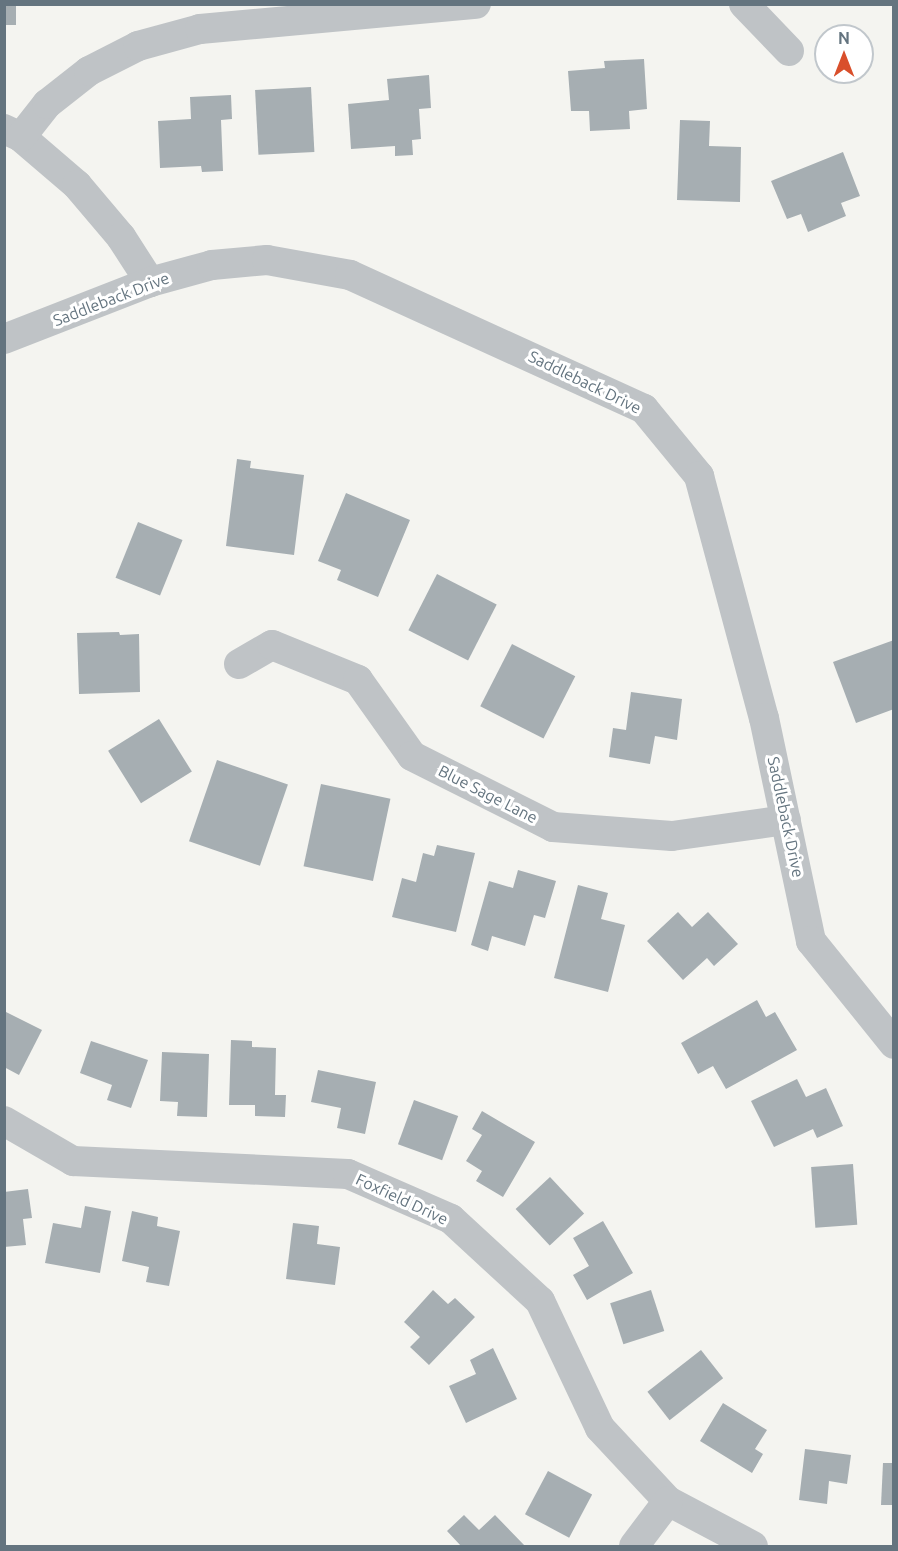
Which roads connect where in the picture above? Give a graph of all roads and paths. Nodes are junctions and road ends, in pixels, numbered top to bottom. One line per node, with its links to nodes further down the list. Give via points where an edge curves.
1 (476, 4): 4 (street, via 200,29 138,46 89,71)
2 (744, 4): 3 (street)
3 (789, 51)
4 (13, 133): 5 (street, via 77,185 121,237)
5 (150, 282): 6 (street, Saddleback Drive); 8 (street, Saddleback Drive, via 212,265 267,260 350,275 644,409 699,477 764,718)
6 (4, 339)
7 (239, 664): 8 (street, Blue Sage Lane, via 272,645 358,680 412,756 553,827 672,836)
8 (786, 820): 9 (street, Saddleback Drive, via 811,941)
9 (894, 1044)
10 (4, 1121): 11 (street, Foxfield Drive, via 73,1161 348,1174 450,1219 540,1301 600,1428)
11 (668, 1501): 12 (street); 13 (street, Foxfield Drive)
12 (634, 1546)
13 (753, 1546)

